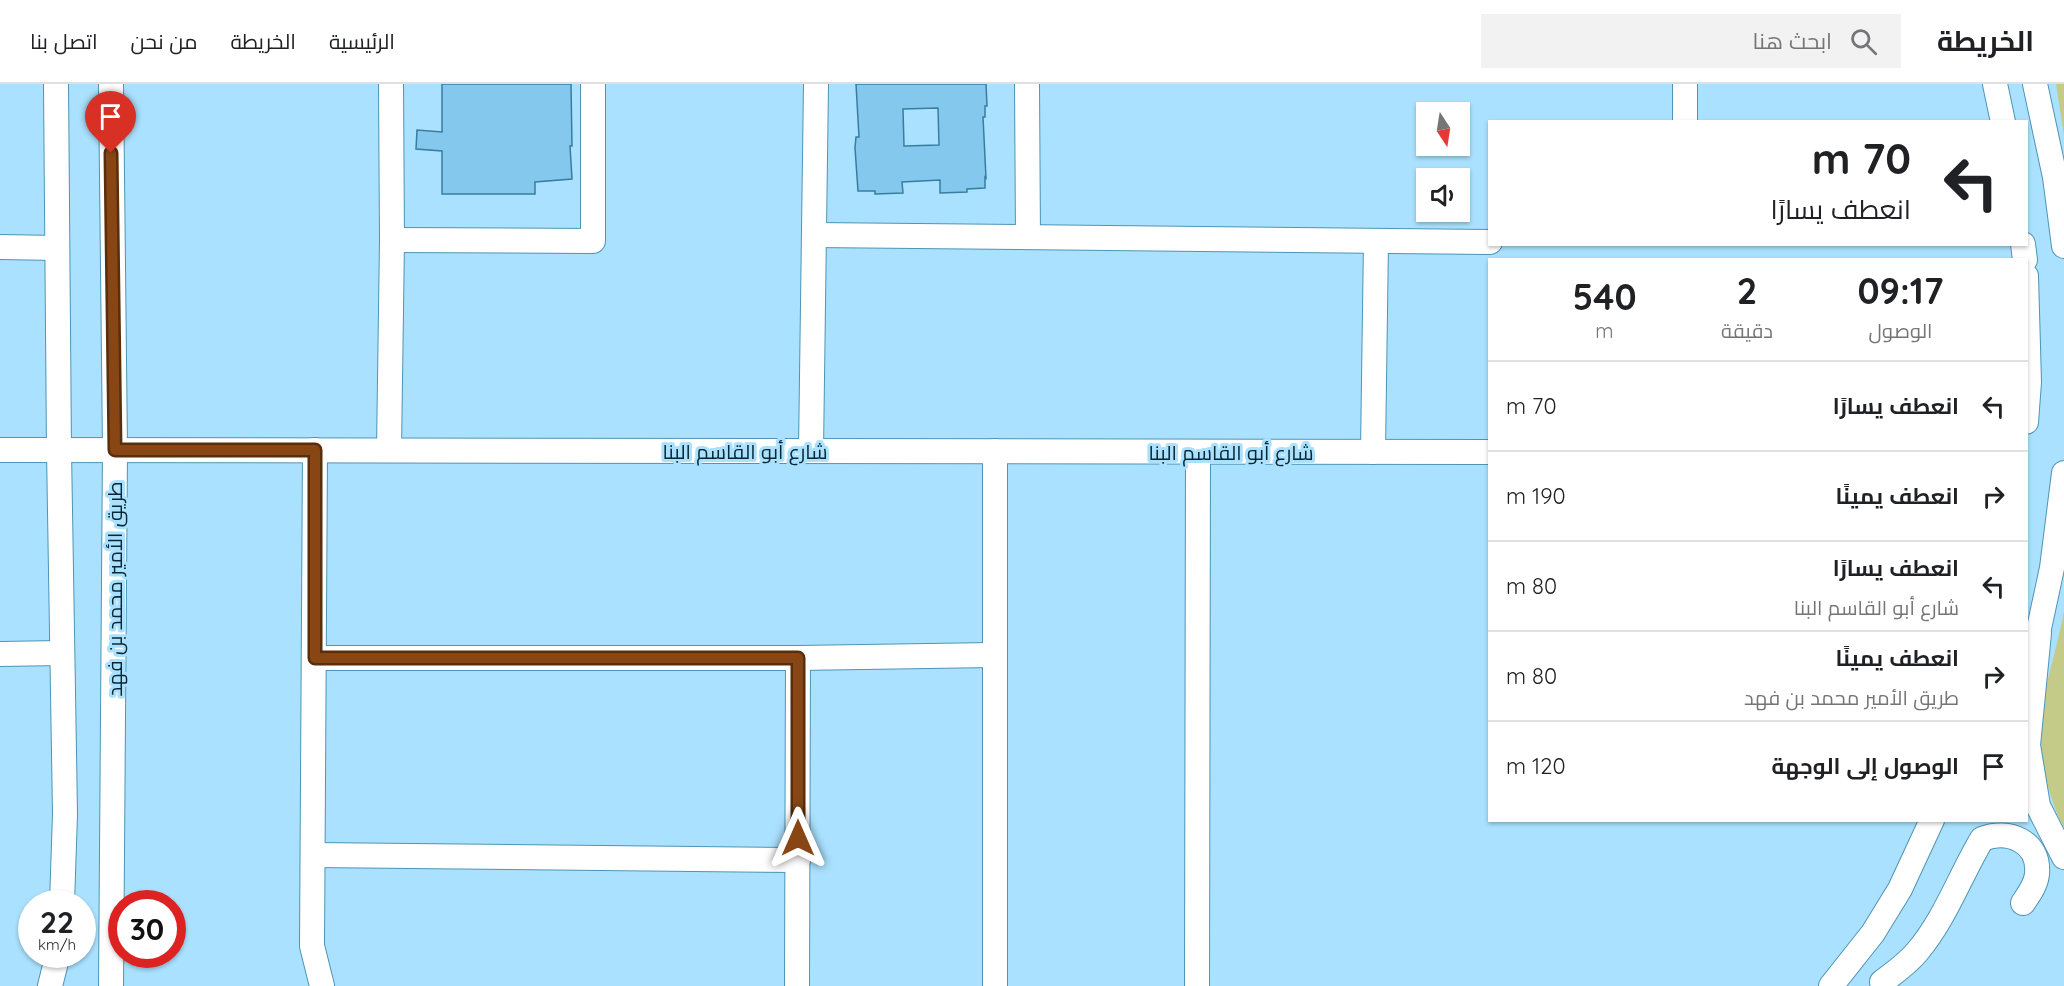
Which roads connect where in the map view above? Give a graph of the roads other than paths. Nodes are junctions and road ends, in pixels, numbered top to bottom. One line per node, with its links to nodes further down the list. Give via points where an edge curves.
1 (56, 84): 19 (street)
2 (111, 84): 24 (street, طريق الأمير محمد بن فهد)
3 (391, 84): 14 (street)
4 (593, 84): 14 (street, via 593,241)
5 (816, 84): 12 (street)
6 (1027, 84): 13 (street)
7 (1685, 84): 10 (street)
8 (1995, 84): 11 (street)
9 (2035, 84): 17 (street, via 2055,177)
10 (1685, 120)
11 (2003, 120)
12 (814, 235): 13 (street); 27 (street)
13 (1028, 237): 15 (street)
14 (392, 240): 26 (street)
15 (1376, 241): 16 (street); 30 (street)
16 (1488, 242)
17 (2064, 246)
18 (0, 248): 19 (street)
19 (57, 249): 23 (street)
20 (2028, 347): 21 (street)
21 (2028, 395)
22 (0, 450): 23 (street, شارع أبو القاسم البنا)
23 (59, 450): 24 (street, شارع أبو القاسم البنا); 34 (street)
24 (115, 450): 25 (street, شارع أبو القاسم البنا); 46 (street, طريق الأمير محمد بن فهد)
25 (315, 450): 26 (street, شارع أبو القاسم البنا); 37 (street)
26 (389, 450): 27 (street, شارع أبو القاسم البنا)
27 (812, 451): 28 (street, شارع أبو القاسم البنا)
28 (994, 451): 29 (street, شارع أبو القاسم البنا); 36 (street)
29 (1198, 452): 30 (street, شارع أبو القاسم البنا); 60 (street)
30 (1373, 452): 31 (street, شارع أبو القاسم البنا)
31 (1488, 452)
32 (2064, 473): 33 (street)
33 (2039, 633): 39 (street); 43 (street, via 2028,745 2038,806)
34 (62, 653): 35 (street); 45 (street)
35 (0, 654)
36 (993, 655): 38 (street); 59 (street)
37 (315, 658): 38 (street); 42 (street)
38 (798, 658): 44 (street)
39 (2028, 674)
40 (1931, 822): 61 (street, via 1900,889 1873,933)
41 (1974, 822): 52 (street, via 1937,901)
42 (313, 855): 44 (street); 57 (street, via 312,946)
43 (2064, 856)
44 (798, 860): 58 (street)
45 (62, 890)
46 (112, 890)
47 (2023, 903): 52 (street, via 2037,874 2032,852 2016,837 2004,834 1982,839 1919,950)
48 (55, 968): 53 (street)
49 (59, 968): 54 (street)
50 (111, 968): 55 (street, طريق الأمير محمد بن فهد)
51 (115, 968): 56 (street)
52 (1881, 984)
53 (50, 986)
54 (60, 986)
55 (111, 986)
56 (117, 986)
57 (322, 986)
58 (798, 986)
59 (995, 986)
60 (1197, 986)
61 (1831, 986)

